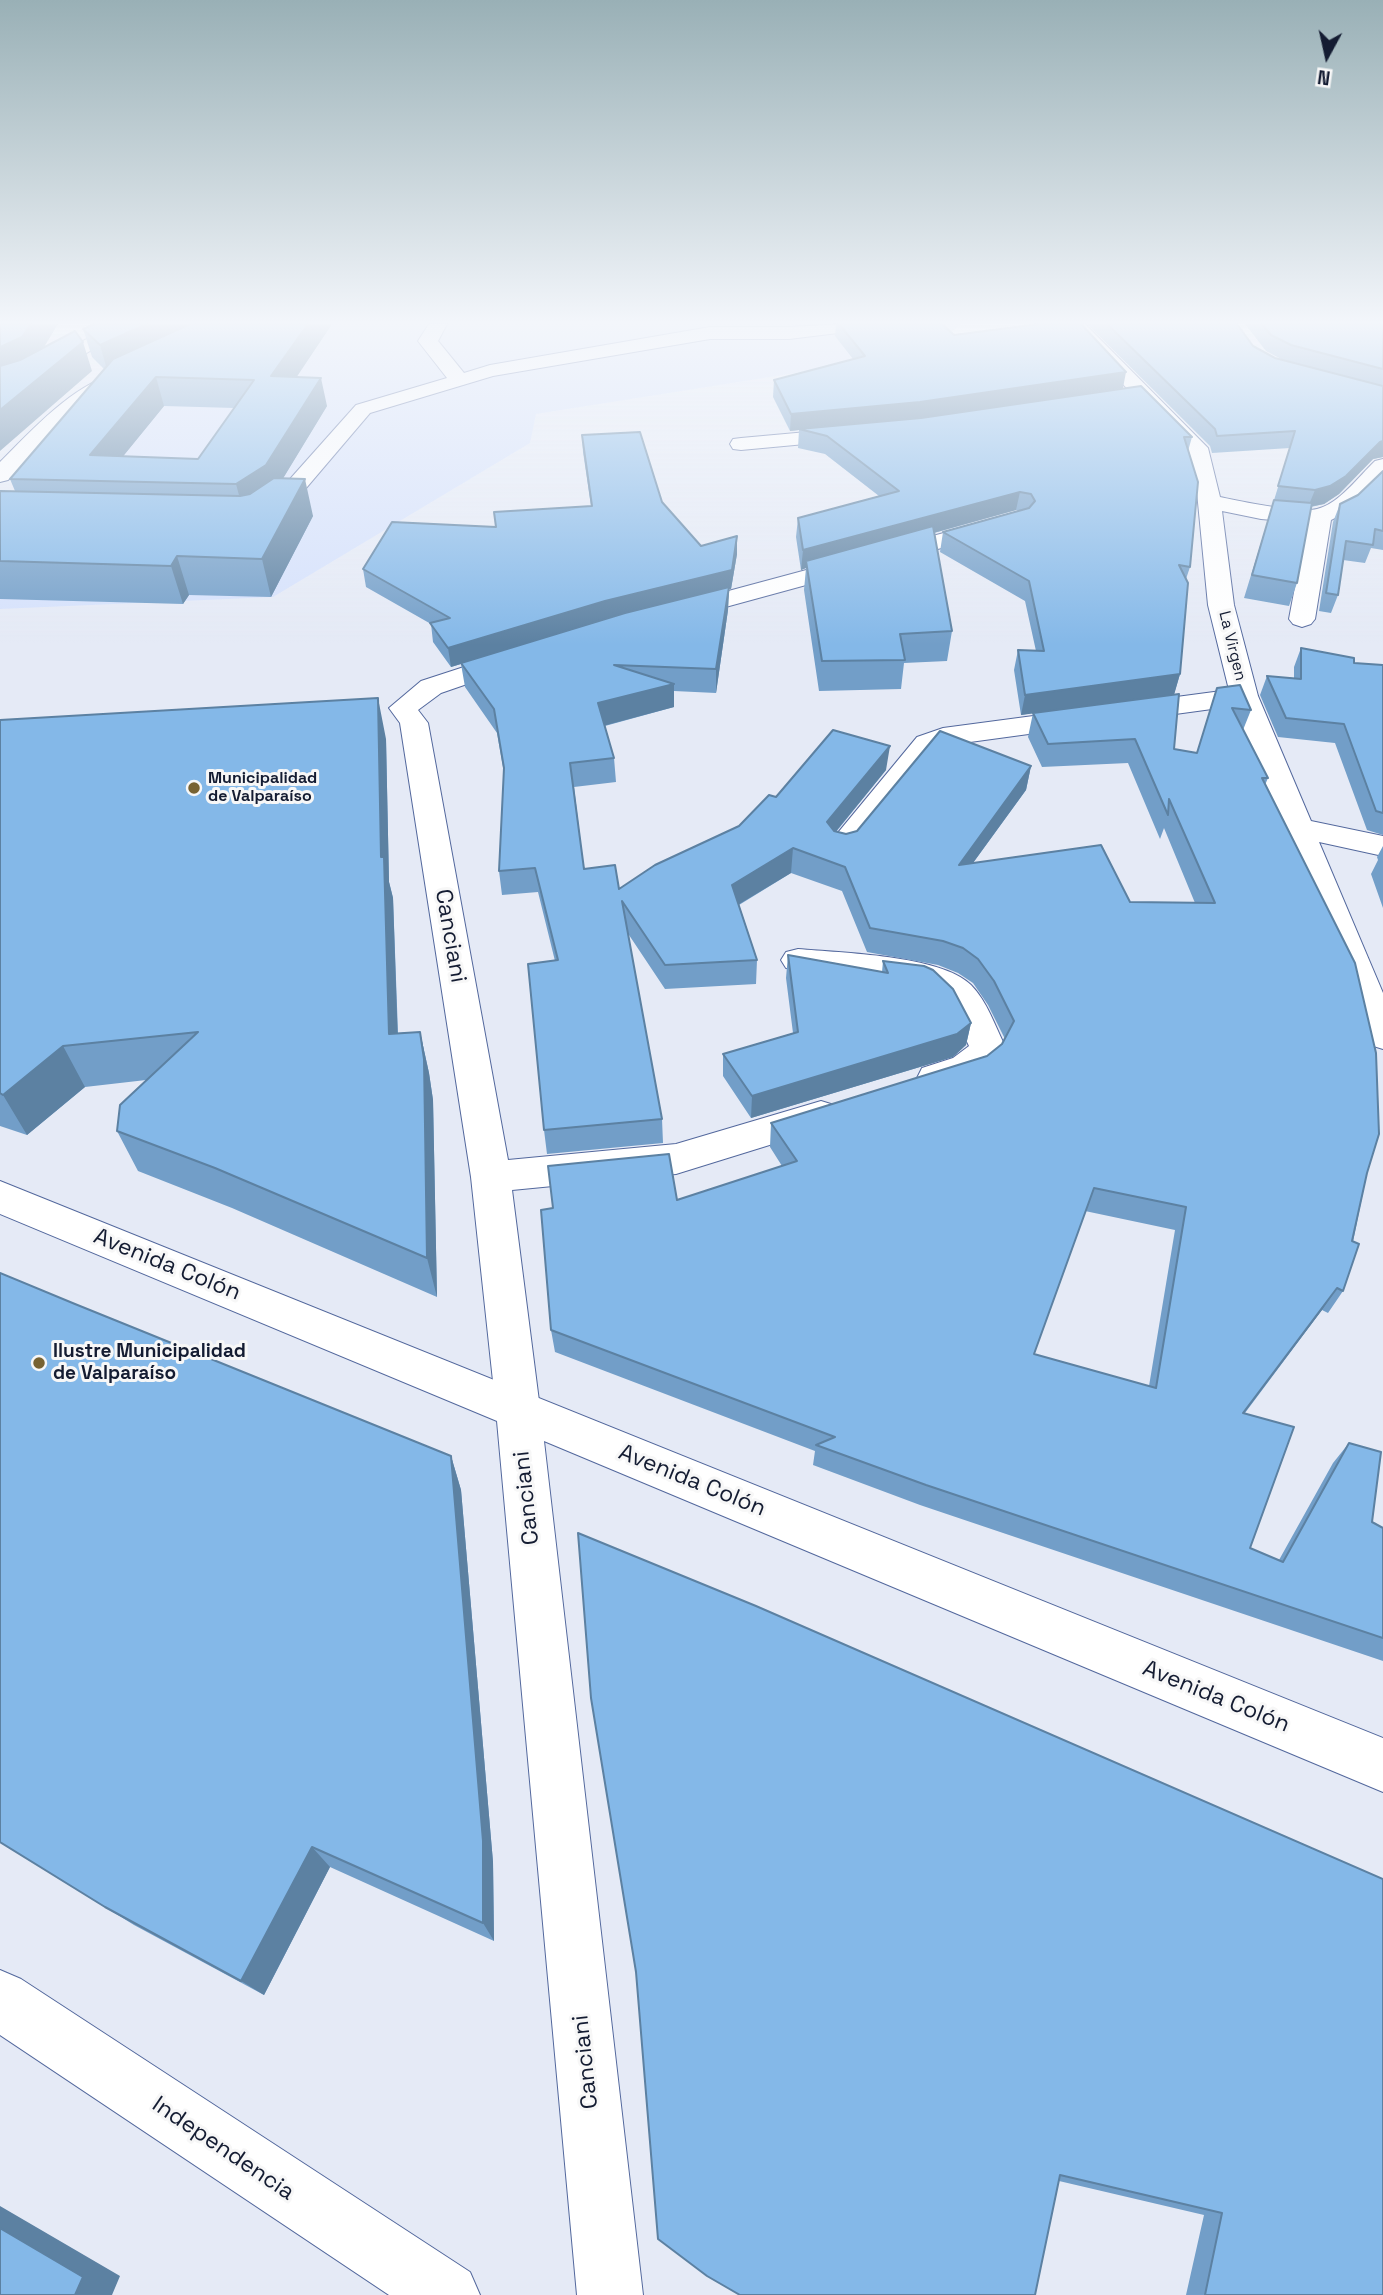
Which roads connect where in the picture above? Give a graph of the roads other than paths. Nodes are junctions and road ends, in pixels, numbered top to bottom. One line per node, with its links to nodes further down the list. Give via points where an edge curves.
1 (42, 431): 7 (street)
2 (344, 431): 11 (street, via 282,502)
3 (1179, 431): 8 (street, La Virgen, via 1200,453)
4 (878, 432): 5 (street)
5 (741, 444)
6 (1383, 466): 9 (street, via 1341,506)
7 (0, 475)
8 (1209, 502): 9 (street); 15 (street, La Virgen, via 1221,605)
9 (1320, 517): 13 (street)
10 (1017, 520): 12 (street)
11 (250, 524)
12 (656, 618)
13 (1302, 619)
14 (542, 650): 23 (street, Canciani, via 431,687 389,709 414,723)
15 (1244, 696): 16 (street, La Virgen); 17 (street, via 943,737 927,743)
16 (1297, 828): 18 (street); 20 (street, La Virgen)
17 (843, 846)
18 (1383, 846)
19 (798, 960): 21 (street, via 926,975 960,992 987,1046 981,1058 967,1068)
20 (1383, 1036)
21 (901, 1089)
22 (849, 1106): 23 (street, via 676,1159)
23 (491, 1177): 25 (street, Canciani)
24 (0, 1197): 25 (street, Avenida Colón)
25 (518, 1409): 26 (street, Avenida Colón); 29 (street, Canciani)
26 (1383, 1765)
27 (0, 2000): 28 (street, Independencia)
28 (447, 2295)
29 (610, 2295)

